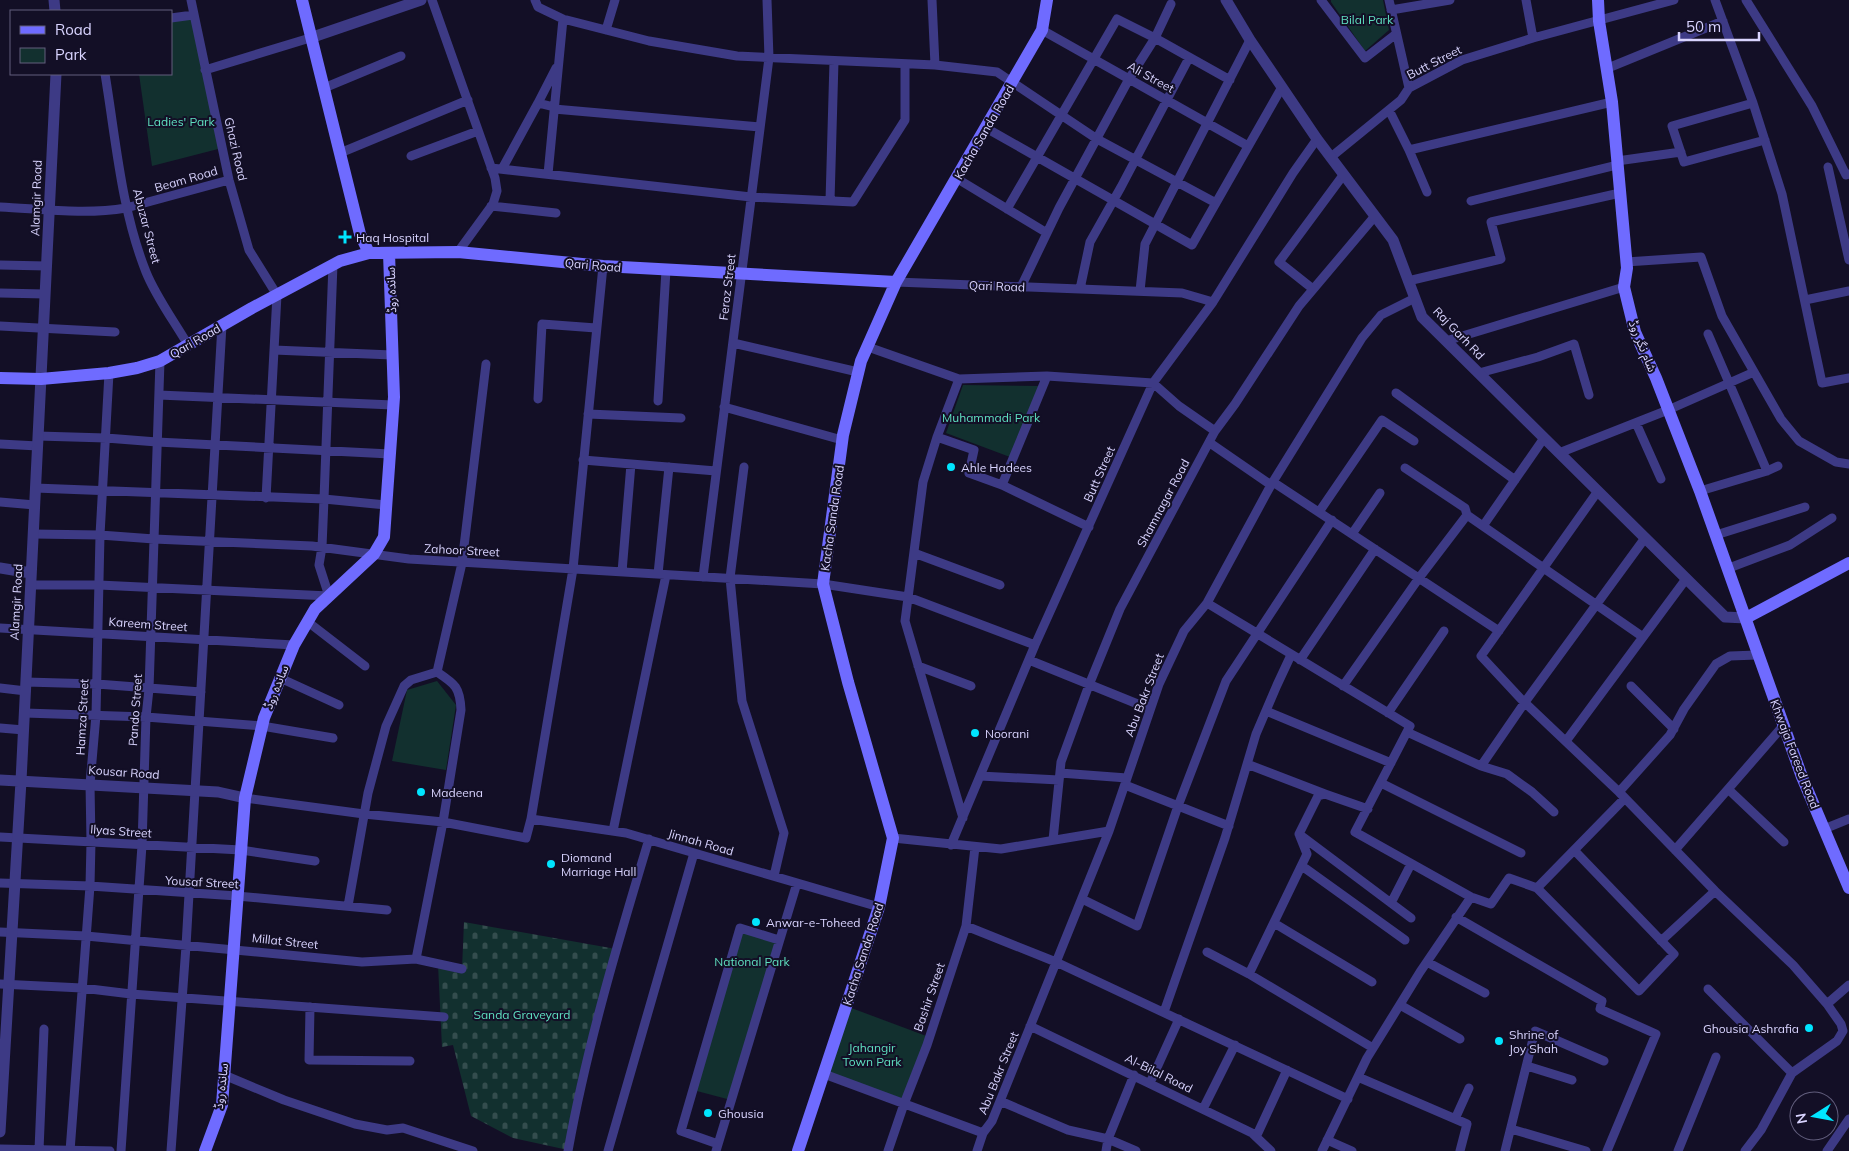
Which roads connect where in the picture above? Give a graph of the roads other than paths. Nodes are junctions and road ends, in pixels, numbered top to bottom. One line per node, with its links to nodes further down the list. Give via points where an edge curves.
1 (191, 0): 21 (street, Ghazi Road)
2 (302, 0): 29 (main road)
3 (421, 0): 29 (street)
4 (432, 0): 51 (street)
5 (535, 0): 23 (street, via 538,7)
6 (615, 0): 26 (street)
7 (766, 0): 34 (street, Feroz Street)
8 (932, 0): 40 (street)
9 (1047, 0): 27 (main road, Kacha Sanda Road)
10 (1226, 0): 32 (street, Raj Garh Rd)
11 (1321, 0): 28 (street, via 1365,58)
12 (1389, 0): 20 (street)
13 (1450, 0): 20 (street)
14 (1526, 0): 31 (street)
15 (1598, 0): 24 (main road, شام نگر روڈ)
16 (1674, 0): 24 (street, Butt Street)
17 (1715, 0): 25 (street)
18 (1746, 0): 80 (street, via 1812,106 1846,175)
19 (1171, 4): 30 (street)
20 (1391, 10): 28 (street)
21 (193, 15): 22 (street); 42 (street, Ghazi Road)
22 (172, 18)
23 (563, 19): 26 (street); 38 (street)
24 (1599, 21): 31 (street, Butt Street); 41 (main road, شام نگر روڈ)
25 (1723, 21): 41 (street); 55 (street)
26 (606, 30): 34 (street, via 649,41 737,56)
27 (1042, 30): 36 (street, Ali Street); 47 (main road, Kacha Sanda Road)
28 (1396, 34): 50 (street)
29 (310, 38): 42 (street); 49 (main road)
30 (1155, 38): 35 (street); 36 (street, via 1117,19); 45 (street)
31 (1532, 38): 50 (street, Butt Street, via 1462,60)
32 (1250, 40): 46 (street); 48 (street, Raj Garh Rd)
33 (400, 56): 49 (street)
34 (769, 58): 37 (street); 60 (street, Feroz Street)
35 (1189, 58): 46 (street); 52 (street)
36 (1094, 59): 45 (street, Ali Street); 58 (street)
37 (834, 61): 39 (street); 88 (street)
38 (559, 63): 54 (street); 56 (street)
39 (904, 64): 40 (street); 88 (street, via 904,120 853,202)
40 (935, 66): 47 (street, via 997,72)
41 (1608, 68): 53 (main road, شام نگر روڈ)
42 (205, 70): 83 (street, Ghazi Road)
43 (56, 75): 95 (street, Alamgir Road)
44 (105, 75): 94 (street, Abuzar Street)
45 (1129, 79): 52 (street, Ali Street); 63 (street)
46 (1230, 80): 59 (street)
47 (1013, 82): 58 (street); 61 (main road, Kacha Sanda Road)
48 (1282, 87): 64 (street, Raj Garh Rd); 66 (street)
49 (324, 88): 69 (main road)
50 (1409, 88): 57 (street, Butt Street)
51 (468, 100): 62 (street); 69 (street)
52 (1166, 100): 59 (street, Ali Street); 73 (street)
53 (1612, 102): 67 (street); 74 (main road, شام نگر روڈ)
54 (538, 103): 56 (street); 77 (street)
55 (1753, 103): 65 (street); 68 (street, via 1672,126)
56 (554, 108): 60 (street); 78 (street)
57 (1389, 110): 67 (street); 72 (street, Butt Street)
58 (1061, 114): 63 (street); 71 (street)
59 (1207, 123): 66 (street, Ali Street); 84 (street)
60 (760, 126): 87 (street, Feroz Street)
61 (986, 128): 71 (street); 81 (main road, Kacha Sanda Road)
62 (478, 130): 70 (street); 76 (street)
63 (1097, 139): 73 (street); 82 (street)
64 (1318, 139): 72 (street, Raj Garh Rd); 125 (street, Butt Street, via 1293,173)
65 (1765, 140): 68 (street, via 1684,162); 124 (street, via 1782,194)
66 (1248, 146): 91 (street)
67 (1409, 150): 85 (street)
68 (1681, 152): 74 (street)
69 (340, 153): 102 (main road, via 360,234)
70 (411, 156)
71 (1036, 157): 82 (street); 96 (street)
72 (1331, 157): 79 (street, Raj Garh Rd)
73 (1136, 160): 84 (street); 89 (street)
74 (1617, 163): 86 (main road, شام نگر روڈ); 90 (street)
75 (1828, 167): 104 (street)
76 (491, 168): 77 (street); 92 (street, via 497,191)
77 (502, 169): 78 (street)
78 (548, 174): 87 (street)
79 (1344, 174): 98 (street, Raj Garh Rd); 117 (street, via 1279,262)
80 (1849, 174)
81 (956, 178): 96 (street); 113 (main road, Kacha Sanda Road)
82 (1075, 179): 89 (street); 100 (street)
83 (229, 180): 94 (street, Beam Road); 122 (street, Ghazi Road, via 249,250)
84 (1177, 182): 91 (street); 99 (street)
85 (1427, 192)
86 (1620, 193): 105 (main road, شام نگر روڈ); 112 (street, via 1491,222 1501,259)
87 (751, 197): 88 (street); 111 (street, Feroz Street)
88 (830, 200)
89 (1114, 201): 99 (street); 116 (street, via 1090,242)
90 (1471, 201)
91 (1216, 202): 99 (street, via 1192,245)
92 (491, 206): 97 (street); 101 (street)
93 (0, 207): 95 (street, Beam Road)
94 (126, 208): 95 (street, Beam Road, via 85,212); 134 (street, Abuzar Street, via 146,272)
95 (49, 209): 108 (street, Alamgir Road)
96 (1006, 209): 100 (street)
97 (556, 213)
98 (1375, 216): 112 (street, Raj Garh Rd, via 1393,240); 117 (street, Shamnagar Road)
99 (1155, 224): 118 (street, via 1144,244)
100 (1047, 233): 114 (street)
101 (458, 252): 103 (main road, Qari Road); 109 (main road, Qari Road)
102 (369, 253): 103 (main road, Qari Road); 107 (main road, Qari Road)
103 (389, 253): 138 (main road, ساندہ روڈ)
104 (1848, 255)
105 (1626, 262): 115 (main road, شام نگر روڈ); 142 (street, via 1701,257 1722,316)
106 (0, 264): 108 (street)
107 (334, 264): 122 (main road, Qari Road); 137 (street)
108 (47, 266): 121 (street, Alamgir Road)
109 (603, 266): 110 (main road, Qari Road); 129 (street)
110 (666, 270): 111 (main road, Qari Road); 158 (street)
111 (741, 274): 113 (main road, Qari Road); 133 (street, Feroz Street)
112 (1408, 281): 123 (street, Raj Garh Rd)
113 (896, 282): 114 (street, Qari Road); 135 (main road, Kacha Sanda Road)
114 (1021, 287): 116 (street, Qari Road)
115 (1624, 287): 132 (street); 162 (main road, شام نگر روڈ, via 1635,332)
116 (1080, 289): 118 (street, Qari Road)
117 (1312, 290): 166 (street, Shamnagar Road)
118 (1140, 292): 125 (street, Qari Road, via 1182,293)
119 (1849, 292): 124 (street)
120 (0, 293): 121 (street)
121 (45, 294): 128 (street, Alamgir Road)
122 (277, 295): 126 (main road, Qari Road); 136 (street)
123 (1415, 298): 132 (street, Raj Garh Rd, via 1422,317); 192 (street, Abu Bakr Street, via 1381,315 1362,338)
124 (1805, 300): 147 (street, via 1822,383)
125 (1213, 302): 150 (street, Butt Street)
126 (222, 325): 134 (main road, Qari Road); 155 (street)
127 (0, 326): 128 (street)
128 (44, 328): 130 (street); 148 (street, Alamgir Road)
129 (596, 328): 156 (street, via 542,324); 163 (street)
130 (116, 332)
131 (1708, 334): 151 (street)
132 (1446, 341): 144 (street, Raj Garh Rd)
133 (733, 343): 141 (street); 161 (street, Feroz Street)
134 (188, 345): 139 (main road, Qari Road)
135 (868, 347): 141 (main road, Kacha Sanda Road); 149 (street)
136 (274, 350): 137 (street); 157 (street)
137 (330, 352): 138 (street); 159 (street)
138 (392, 355): 160 (main road, ساندہ روڈ)
139 (160, 361): 143 (main road, Qari Road); 153 (street, Pando Street)
140 (486, 364): 224 (street)
141 (858, 372): 170 (main road, Kacha Sanda Road)
142 (1754, 372): 151 (street); 183 (street, via 1781,419 1799,442 1836,462)
143 (109, 373): 148 (main road, Qari Road); 168 (street, Hamza Street)
144 (1479, 373): 154 (street, via 1574,344); 169 (street, Raj Garh Rd)
145 (1047, 376): 149 (street); 150 (street); 193 (street)
146 (0, 378): 148 (main road, Qari Road)
147 (1849, 378)
148 (41, 379): 171 (street, Alamgir Road)
149 (959, 379): 167 (street)
150 (1153, 383): 166 (street); 212 (street, Butt Street)
151 (1729, 383): 162 (street); 189 (street)
152 (1396, 393): 191 (street)
153 (159, 395): 155 (street); 172 (street, Pando Street)
154 (1589, 395)
155 (218, 397): 157 (street); 176 (street)
156 (538, 399)
157 (271, 400): 159 (street); 177 (street)
158 (658, 401)
159 (328, 402): 160 (street); 178 (street)
160 (393, 405): 180 (main road, ساندہ روڈ)
161 (724, 407): 170 (street); 188 (street, Feroz Street)
162 (1668, 410): 165 (street); 197 (main road, شام نگر روڈ)
163 (588, 414): 164 (street); 181 (street)
164 (680, 418)
165 (1636, 423): 179 (street); 190 (street)
166 (1215, 432): 174 (street, Shamnagar Road)
167 (937, 437): 193 (street, via 974,450 969,473); 222 (street, via 924,482)
168 (106, 438): 171 (street); 172 (street); 195 (street, Hamza Street)
169 (1544, 438): 179 (street, Raj Garh Rd); 191 (street)
170 (842, 440): 237 (main road, Kacha Sanda Road)
171 (38, 441): 175 (street); 194 (street, Alamgir Road)
172 (157, 442): 176 (street); 199 (street, Pando Street)
173 (1414, 442): 207 (street, via 1382,420)
174 (1210, 443): 192 (street); 268 (street, Shamnagar Road, via 1120,609)
175 (0, 444)
176 (215, 445): 177 (street); 200 (street)
177 (268, 448): 178 (street); 201 (street)
178 (326, 450): 180 (street); 202 (street)
179 (1559, 453): 196 (street, Raj Garh Rd)
180 (390, 454): 205 (main road, ساندہ روڈ)
181 (583, 460): 182 (street); 229 (street)
182 (631, 464): 186 (street); 230 (street)
183 (1849, 464)
184 (744, 466): 234 (street)
185 (1778, 466): 189 (street)
186 (669, 467): 188 (street); 232 (street)
187 (1405, 468): 208 (street, via 1465,508)
188 (716, 470): 233 (street, Feroz Street)
189 (1767, 471): 197 (street)
190 (1661, 479)
191 (1515, 480): 211 (street)
192 (1272, 484): 207 (street); 245 (street, Abu Bakr Street)
193 (1002, 485): 212 (street)
194 (35, 488): 195 (street); 204 (street, Alamgir Road)
195 (103, 489): 199 (street); 214 (street, Hamza Street)
196 (1598, 491): 217 (street, Raj Garh Rd); 227 (street)
197 (1700, 491): 216 (main road, شام نگر روڈ)
198 (1380, 493): 215 (street)
199 (156, 494): 200 (street); 218 (street, Pando Street)
200 (212, 496): 201 (street); 219 (street)
201 (266, 498): 202 (street)
202 (324, 499): 205 (street); 220 (street)
203 (0, 502): 204 (street)
204 (34, 505): 213 (street, Alamgir Road)
205 (386, 505): 223 (main road, ساندہ روڈ, via 384,537)
206 (1805, 507): 216 (street)
207 (1319, 512): 210 (street)
208 (1467, 515): 211 (street); 235 (street)
209 (1832, 518): 228 (street, via 1790,545)
210 (1332, 520): 215 (street); 254 (street)
211 (1483, 526): 227 (street)
212 (1089, 527): 259 (street, Butt Street)
213 (33, 534): 214 (street, Zahoor Street); 231 (street, Alamgir Road)
214 (100, 534): 218 (street, Zahoor Street); 240 (street, Hamza Street)
215 (1352, 534): 221 (street)
216 (1716, 535): 228 (main road, شام نگر روڈ)
217 (1645, 538): 236 (street, Raj Garh Rd); 246 (street)
218 (154, 539): 219 (street, Zahoor Street); 241 (street, Pando Street)
219 (210, 542): 220 (street, Zahoor Street); 242 (street)
220 (322, 548): 223 (street, Zahoor Street); 243 (street, via 319,565)
221 (1375, 549): 235 (street); 261 (street)
222 (914, 553): 238 (street); 244 (street)
223 (374, 554): 224 (street, Zahoor Street); 243 (main road, ساندہ روڈ)
224 (462, 563): 229 (street, Zahoor Street); 265 (street)
225 (1849, 563): 247 (main road)
226 (0, 568): 231 (street)
227 (1544, 568): 246 (street); 251 (street)
228 (1728, 568): 247 (main road, شام نگر روڈ)
229 (573, 569): 230 (street, Zahoor Street); 314 (street)
230 (622, 572): 232 (street, Zahoor Street)
231 (31, 573): 239 (street, Alamgir Road)
232 (662, 574): 233 (street, Zahoor Street); 319 (street)
233 (703, 577): 234 (street, Zahoor Street)
234 (730, 578): 237 (street, Zahoor Street); 341 (street, via 742,702 784,833)
235 (1419, 578): 251 (street); 271 (street)
236 (1686, 579): 247 (street, Raj Garh Rd, via 1724,617); 256 (street)
237 (823, 584): 244 (street, Zahoor Street); 324 (main road, Kacha Sanda Road)
238 (1000, 584)
239 (31, 585): 240 (street); 250 (street, Alamgir Road)
240 (99, 585): 241 (street); 253 (street, Hamza Street)
241 (153, 588): 242 (street); 255 (street, Pando Street)
242 (207, 589): 243 (street); 257 (street)
243 (329, 596): 248 (main road, ساندہ روڈ, via 315,609)
244 (908, 597): 259 (street, Zahoor Street); 264 (street, via 905,621)
245 (1207, 603): 254 (street); 278 (street, Abu Bakr Street, via 1184,631)
246 (1596, 604): 256 (street); 276 (street)
247 (1746, 618): 260 (main road, Khwaja Fareed Road)
248 (308, 622): 258 (main road, ساندہ روڈ); 263 (street)
249 (0, 628): 250 (street, Kareem Street)
250 (28, 631): 253 (street, Kareem Street); 269 (street, Alamgir Road)
251 (1499, 631): 276 (street, via 1481,656)
252 (1444, 632): 281 (street)
253 (98, 633): 255 (street, Kareem Street); 267 (street, Hamza Street)
254 (1256, 633): 261 (street); 309 (street, via 1226,681)
255 (151, 637): 257 (street, Kareem Street); 274 (street, Pando Street)
256 (1643, 637): 292 (street)
257 (204, 640): 258 (street, Kareem Street); 275 (street)
258 (294, 645): 266 (main road, ساندہ روڈ)
259 (1035, 645): 262 (street, Butt Street)
260 (1757, 655): 286 (main road, Khwaja Fareed Road); 288 (street, via 1730,656 1716,664)
261 (1296, 657): 271 (street); 279 (street)
262 (1029, 660): 268 (street); 296 (street, Butt Street)
263 (365, 666)
264 (918, 666): 270 (street); 313 (street)
265 (438, 672): 312 (street, via 411,680 404,686 386,726); 316 (street, via 455,684 461,694)
266 (280, 678): 277 (street); 285 (main road, ساندہ روڈ)
267 (97, 684): 269 (street); 274 (street); 282 (street, Hamza Street)
268 (1089, 684): 278 (street); 297 (street, Shamnagar Road, via 1061,762)
269 (26, 686): 273 (street); 280 (street, Alamgir Road)
270 (971, 686)
271 (1343, 686): 281 (street)
272 (1631, 686): 288 (street)
273 (0, 688)
274 (149, 689): 275 (street); 283 (street, Pando Street)
275 (201, 692): 284 (street)
276 (1525, 702): 292 (street); 295 (street)
277 (339, 705)
278 (1150, 710): 300 (street, Abu Bakr Street)
279 (1266, 711): 293 (street); 294 (street)
280 (25, 713): 282 (street); 289 (street, Alamgir Road)
281 (1388, 714): 290 (street, via 1410,726)
282 (96, 715): 283 (street); 302 (street, Hamza Street)
283 (146, 717): 284 (street); 303 (street, Pando Street)
284 (199, 722): 285 (street); 305 (street)
285 (262, 726): 291 (street); 308 (main road, ساندہ روڈ)
286 (1783, 726): 304 (street); 318 (main road, Khwaja Fareed Road)
287 (0, 728): 289 (street)
288 (1674, 728): 307 (street)
289 (24, 730): 299 (street, Alamgir Road)
290 (1406, 732): 293 (street); 295 (street)
291 (333, 738)
292 (1566, 741): 307 (street)
293 (1391, 763): 301 (street)
294 (1247, 764): 306 (street); 317 (street)
295 (1482, 766): 311 (street, via 1507,774)
296 (980, 776): 297 (street); 313 (street, Butt Street)
297 (1059, 777): 300 (street); 326 (street, Shamnagar Road)
298 (0, 780): 299 (street, Kousar Road)
299 (21, 781): 302 (street, Kousar Road); 323 (street, Alamgir Road)
300 (1126, 782): 309 (street); 320 (street, Abu Bakr Street)
301 (1381, 783): 310 (street); 337 (street)
302 (90, 784): 303 (street, Kousar Road); 327 (street, Hamza Street)
303 (144, 787): 305 (street, Kousar Road); 329 (street, Pando Street)
304 (1728, 789): 328 (street); 335 (street)
305 (195, 791): 308 (street, Kousar Road); 331 (street)
306 (1325, 794): 310 (street); 321 (street, via 1318,796)
307 (1622, 795): 334 (street); 335 (street)
308 (245, 798): 312 (street); 333 (main road, ساندہ روڈ)
309 (1178, 806): 317 (street); 353 (street, via 1137,926)
310 (1368, 809): 339 (street, via 1355,832)
311 (1554, 812)
312 (364, 814): 316 (street); 355 (street)
313 (963, 818): 330 (street, Butt Street)
314 (530, 819): 316 (street, via 526,838); 319 (street, Jinnah Road)
315 (1849, 819): 318 (street)
316 (443, 822): 372 (street)
317 (1229, 826): 389 (street)
318 (1824, 829): 347 (main road, Khwaja Fareed Road)
319 (613, 831): 325 (street, Jinnah Road)
320 (1109, 831): 326 (street); 353 (street, Abu Bakr Street)
321 (1299, 834): 340 (street, via 1307,854); 354 (street)
322 (0, 837): 323 (street, Ilyas Street)
323 (18, 838): 327 (street, Ilyas Street); 344 (street, Alamgir Road)
324 (893, 838): 330 (street); 356 (main road, Kacha Sanda Road)
325 (649, 839): 336 (street, Jinnah Road); 433 (street, via 578,1094)
326 (1053, 840): 332 (street, via 1001,849)
327 (91, 842): 329 (street, Ilyas Street); 345 (street, Hamza Street)
328 (1784, 842)
329 (142, 845): 331 (street, Ilyas Street); 348 (street, Pando Street)
330 (952, 845): 332 (street)
331 (192, 847): 333 (street, Ilyas Street); 350 (street)
332 (975, 847): 361 (street, Bashir Street)
333 (241, 850): 338 (street, Ilyas Street); 351 (main road, ساندہ روڈ)
334 (1574, 850): 346 (street); 367 (street)
335 (1675, 850): 349 (street)
336 (694, 853): 341 (street, Jinnah Road); 434 (street)
337 (1521, 853)
338 (315, 861)
339 (1411, 864): 352 (street); 354 (street)
340 (1302, 866): 360 (street); 366 (street)
341 (774, 876): 343 (street, Jinnah Road)
342 (0, 883): 344 (street, Yousaf Street)
343 (797, 883): 356 (street, Jinnah Road); 365 (street)
344 (15, 884): 345 (street, Yousaf Street); 363 (street, Alamgir Road)
345 (90, 886): 348 (street, Yousaf Street); 364 (street, Hamza Street)
346 (1538, 888): 352 (street, via 1509,878 1491,904); 367 (street, via 1639,990 1674,954)
347 (1849, 888)
348 (138, 891): 350 (street, Yousaf Street); 368 (street, Pando Street)
349 (1715, 891): 367 (street); 386 (street, via 1793,964)
350 (188, 894): 351 (street, Yousaf Street); 369 (street)
351 (237, 896): 355 (street, Yousaf Street); 370 (main road, ساندہ روڈ)
352 (1471, 897): 358 (street)
353 (1082, 899): 373 (street, Abu Bakr Street)
354 (1391, 903): 359 (street)
355 (348, 906): 357 (street, Yousaf Street)
356 (879, 907): 404 (main road, Kacha Sanda Road)
357 (387, 910)
358 (1456, 917): 374 (street); 445 (street, via 1602,1001 1600,1009 1656,1034)
359 (1410, 918)
360 (1274, 923): 376 (street); 377 (street)
361 (966, 926): 373 (street); 413 (street, Bashir Street)
362 (0, 932): 363 (street, Millat Street)
363 (12, 932): 364 (street, Millat Street); 378 (street, Alamgir Road)
364 (86, 936): 368 (street, Millat Street); 380 (street, Hamza Street)
365 (779, 940): 423 (street); 423 (street, via 740,928 681,1131)
366 (1405, 940)
367 (1661, 941)
368 (134, 942): 369 (street, Millat Street); 383 (street, Pando Street)
369 (186, 946): 370 (street, Millat Street); 384 (street)
370 (233, 949): 372 (street, Millat Street, via 362,962); 385 (main road, ساندہ روڈ)
371 (1207, 952): 376 (street)
372 (416, 959): 375 (street, Millat Street)
373 (1056, 962): 389 (street); 393 (street, Abu Bakr Street)
374 (1427, 962): 382 (street); 387 (street)
375 (462, 970)
376 (1249, 974): 397 (street)
377 (1372, 982)
378 (5, 984): 380 (street); 391 (street, Alamgir Road)
379 (1849, 985): 386 (street)
380 (82, 988): 383 (street); 426 (street, Hamza Street)
381 (1708, 989): 403 (street)
382 (1485, 993)
383 (131, 994): 384 (street); 429 (street, Pando Street)
384 (181, 998): 385 (street); 430 (street)
385 (228, 1001): 388 (street); 405 (main road, ساندہ روڈ)
386 (1827, 1004): 403 (street, via 1843,1031 1836,1041)
387 (1400, 1005): 395 (street); 397 (street)
388 (310, 1007): 390 (street); 399 (street, via 309,1060)
389 (1164, 1012): 392 (street)
390 (444, 1017)
391 (3, 1019): 418 (street, Alamgir Road)
392 (1179, 1019): 396 (street); 409 (street)
393 (1030, 1026): 406 (street, Al-Bilal Road); 412 (street, Abu Bakr Street)
394 (44, 1029): 425 (street)
395 (1460, 1039)
396 (1234, 1045): 402 (street); 414 (street)
397 (1373, 1048): 407 (street)
398 (1716, 1056): 446 (street)
399 (410, 1061)
400 (1604, 1061): 401 (street, via 1535,1031)
401 (1527, 1066): 408 (street); 417 (street)
402 (1287, 1070): 411 (street); 420 (street)
403 (1792, 1073): 447 (street)
404 (824, 1074): 413 (street); 435 (main road, Kacha Sanda Road)
405 (224, 1075): 431 (main road, ساندہ روڈ, via 222,1105); 432 (street, via 355,1124 387,1130 403,1128)
406 (1134, 1075): 409 (street, Al-Bilal Road); 421 (street)
407 (1358, 1077): 411 (street); 415 (street)
408 (1572, 1080)
409 (1150, 1083): 414 (street, Al-Bilal Road)
410 (1470, 1088): 415 (street)
411 (1348, 1098): 422 (street)
412 (1000, 1101): 419 (street, Abu Bakr Street); 421 (street, via 1068,1130)
413 (904, 1104): 419 (street); 436 (street, Bashir Street)
414 (1203, 1109): 420 (street, Al-Bilal Road)
415 (1455, 1119): 442 (street, via 1467,1124)
416 (1849, 1119): 448 (street)
417 (1511, 1129): 443 (street); 444 (street)
418 (0, 1132)
419 (984, 1134): 427 (street, Abu Bakr Street)
420 (1256, 1137): 439 (street, Al-Bilal Road)
421 (1108, 1139): 437 (street); 438 (street)
422 (1327, 1140): 440 (street); 441 (street)
423 (717, 1147)
424 (0, 1149): 425 (street)
425 (39, 1150): 426 (street)
426 (70, 1150): 428 (street)
427 (980, 1150)
428 (110, 1151)
429 (121, 1151)
430 (171, 1151)
431 (205, 1151)
432 (472, 1151)
433 (569, 1151)
434 (608, 1151)
435 (798, 1151)
436 (888, 1151)
437 (1106, 1151)
438 (1136, 1151)
439 (1271, 1151)
440 (1322, 1151)
441 (1352, 1151)
442 (1460, 1151)
443 (1505, 1151)
444 (1586, 1151)
445 (1607, 1151)
446 (1678, 1151)
447 (1746, 1151)
448 (1827, 1151)

